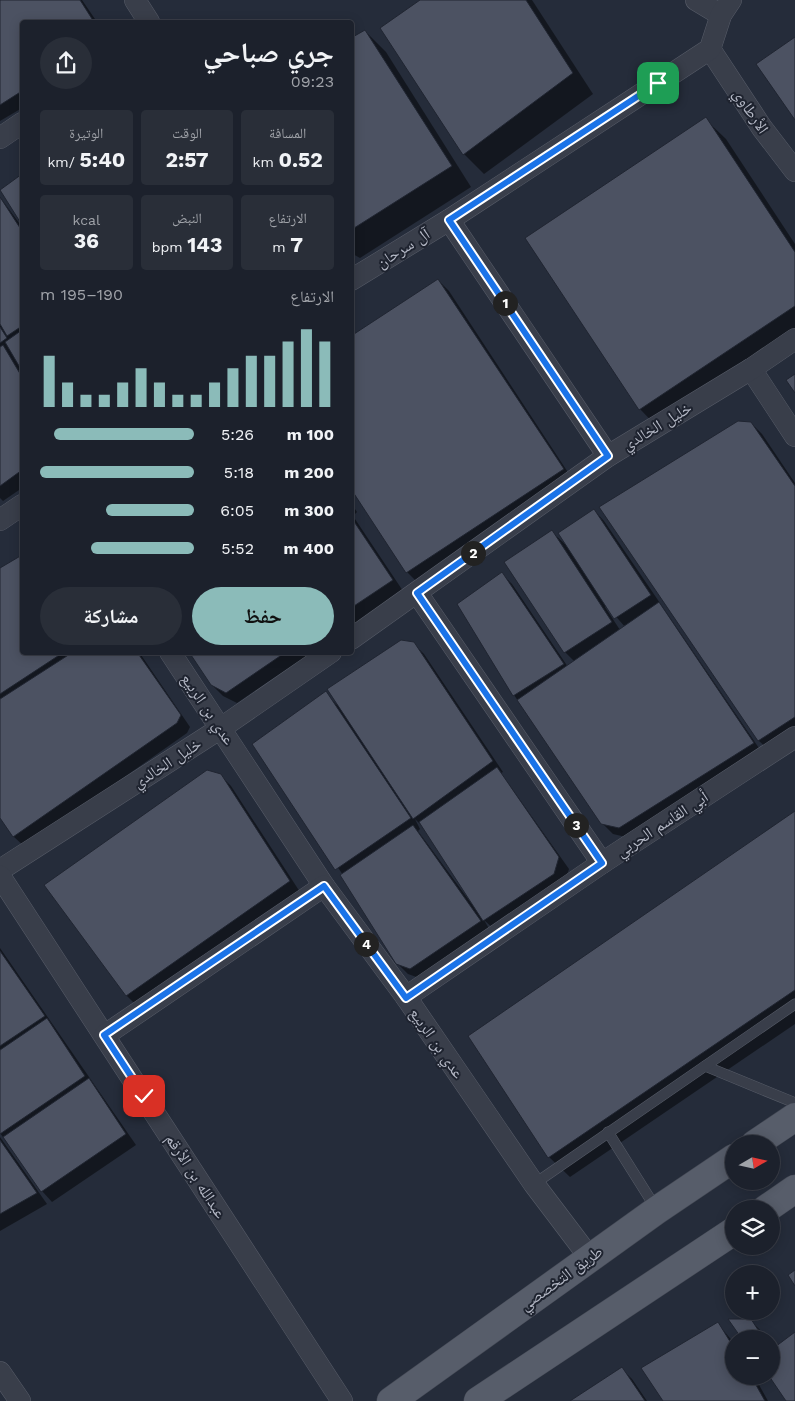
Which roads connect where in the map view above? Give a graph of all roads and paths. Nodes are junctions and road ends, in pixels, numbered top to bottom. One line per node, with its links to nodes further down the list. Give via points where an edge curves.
1 (135, 0): 4 (street)
2 (696, 0): 3 (street)
3 (726, 7): 5 (street)
4 (148, 20)
5 (710, 49): 8 (street, الأرطاوي); 9 (street, آل سرحان)
6 (20, 124): 7 (street)
7 (0, 138)
8 (795, 171)
9 (449, 220): 10 (street, آل سرحان); 14 (street)
10 (354, 278)
11 (795, 339): 12 (street, خليل الخالدي)
12 (751, 369): 13 (street); 14 (street, خليل الخالدي)
13 (795, 436)
14 (608, 456): 17 (street, خليل الخالدي)
15 (20, 506): 16 (street)
16 (0, 520)
17 (417, 593): 18 (street, خليل الخالدي); 23 (street)
18 (354, 637)
19 (172, 655): 21 (street, عدي بن الربيع)
20 (327, 655): 21 (street, خليل الخالدي)
21 (221, 728): 24 (street, خليل الخالدي); 26 (street, عدي بن الربيع)
22 (795, 736): 23 (street, أبي القاسم الحربي)
23 (602, 863): 27 (street, أبي القاسم الحربي)
24 (0, 870)
25 (0, 876): 29 (street, عبدالله بن الأرقم)
26 (324, 886): 27 (street, عدي بن الربيع); 29 (street)
27 (406, 998): 36 (street, عدي بن الربيع)
28 (795, 1004): 30 (lane)
29 (104, 1035): 44 (street, عبدالله بن الأرقم)
30 (705, 1066): 31 (lane); 33 (lane)
31 (795, 1103)
32 (795, 1117): 34 (main road)
33 (608, 1132): 36 (lane); 39 (lane)
34 (768, 1135)
35 (725, 1164): 39 (main road, طريق التخصصي)
36 (534, 1184): 41 (street, عدي بن الربيع)
37 (795, 1189): 38 (main road)
38 (779, 1200)
39 (657, 1210): 41 (main road, طريق التخصصي)
40 (725, 1237): 46 (main road)
41 (590, 1258): 45 (main road, طريق التخصصي)
42 (0, 1372): 43 (street)
43 (20, 1401)
44 (342, 1401)
45 (391, 1401)
46 (478, 1401)

